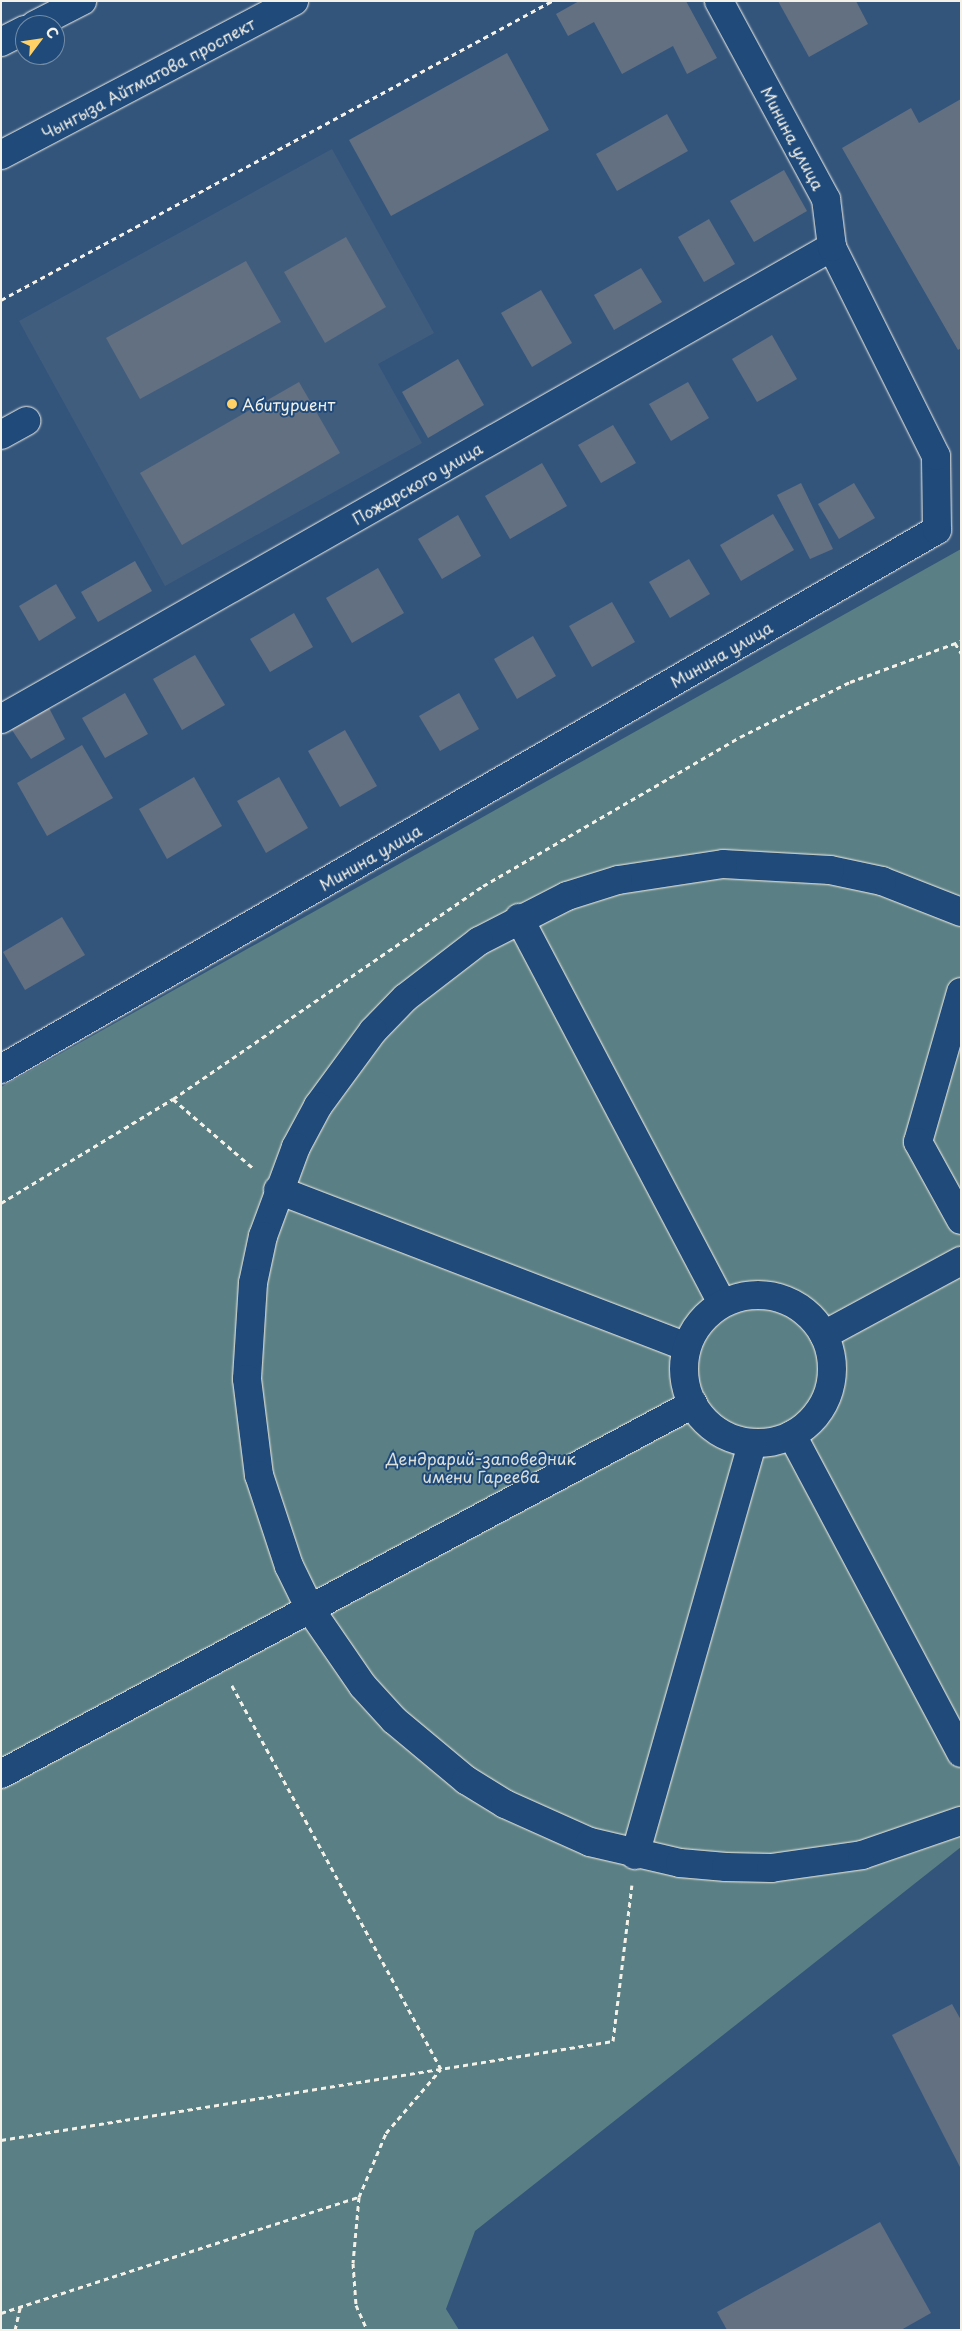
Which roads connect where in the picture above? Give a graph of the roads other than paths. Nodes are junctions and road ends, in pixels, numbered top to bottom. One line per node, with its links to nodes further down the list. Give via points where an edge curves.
1 (82, 1): 4 (street)
2 (294, 1): 7 (street, Чынгыза Айтматова проспект)
3 (719, 1): 8 (street, Минина улица, via 826,199)
4 (55, 15)
5 (15, 35): 6 (street)
6 (1, 42)
7 (1, 155)
8 (832, 246): 11 (street, Пожарского улица); 15 (street, Минина улица, via 936,456 937,530)
9 (26, 420): 10 (street)
10 (1, 435)
11 (1, 718)
12 (961, 912): 13 (street, via 882,882 830,870 723,864 618,880)
13 (518, 918): 16 (street, via 440,968 373,1031 318,1106); 19 (street)
14 (961, 992): 17 (street, via 918,1142)
15 (1, 1069)
16 (278, 1190): 21 (street); 25 (street, via 253,1283 247,1379 259,1475 289,1566)
17 (961, 1220)
18 (961, 1261): 20 (street)
19 (722, 1302): 20 (street, via 750,1294 780,1297 806,1311); 21 (street, via 700,1322)
20 (824, 1334): 23 (street, via 831,1356 827,1395 811,1421)
21 (686, 1347): 22 (street, via 684,1376)
22 (692, 1404): 24 (street, via 708,1424); 25 (street)
23 (792, 1435): 24 (street); 26 (street)
24 (752, 1443): 29 (street)
25 (310, 1609): 27 (street); 29 (street, via 363,1686 394,1720 466,1780 547,1825)
26 (961, 1753)
27 (1, 1774)
28 (961, 1821): 29 (street, via 905,1843 817,1863 726,1867)
29 (635, 1855)

